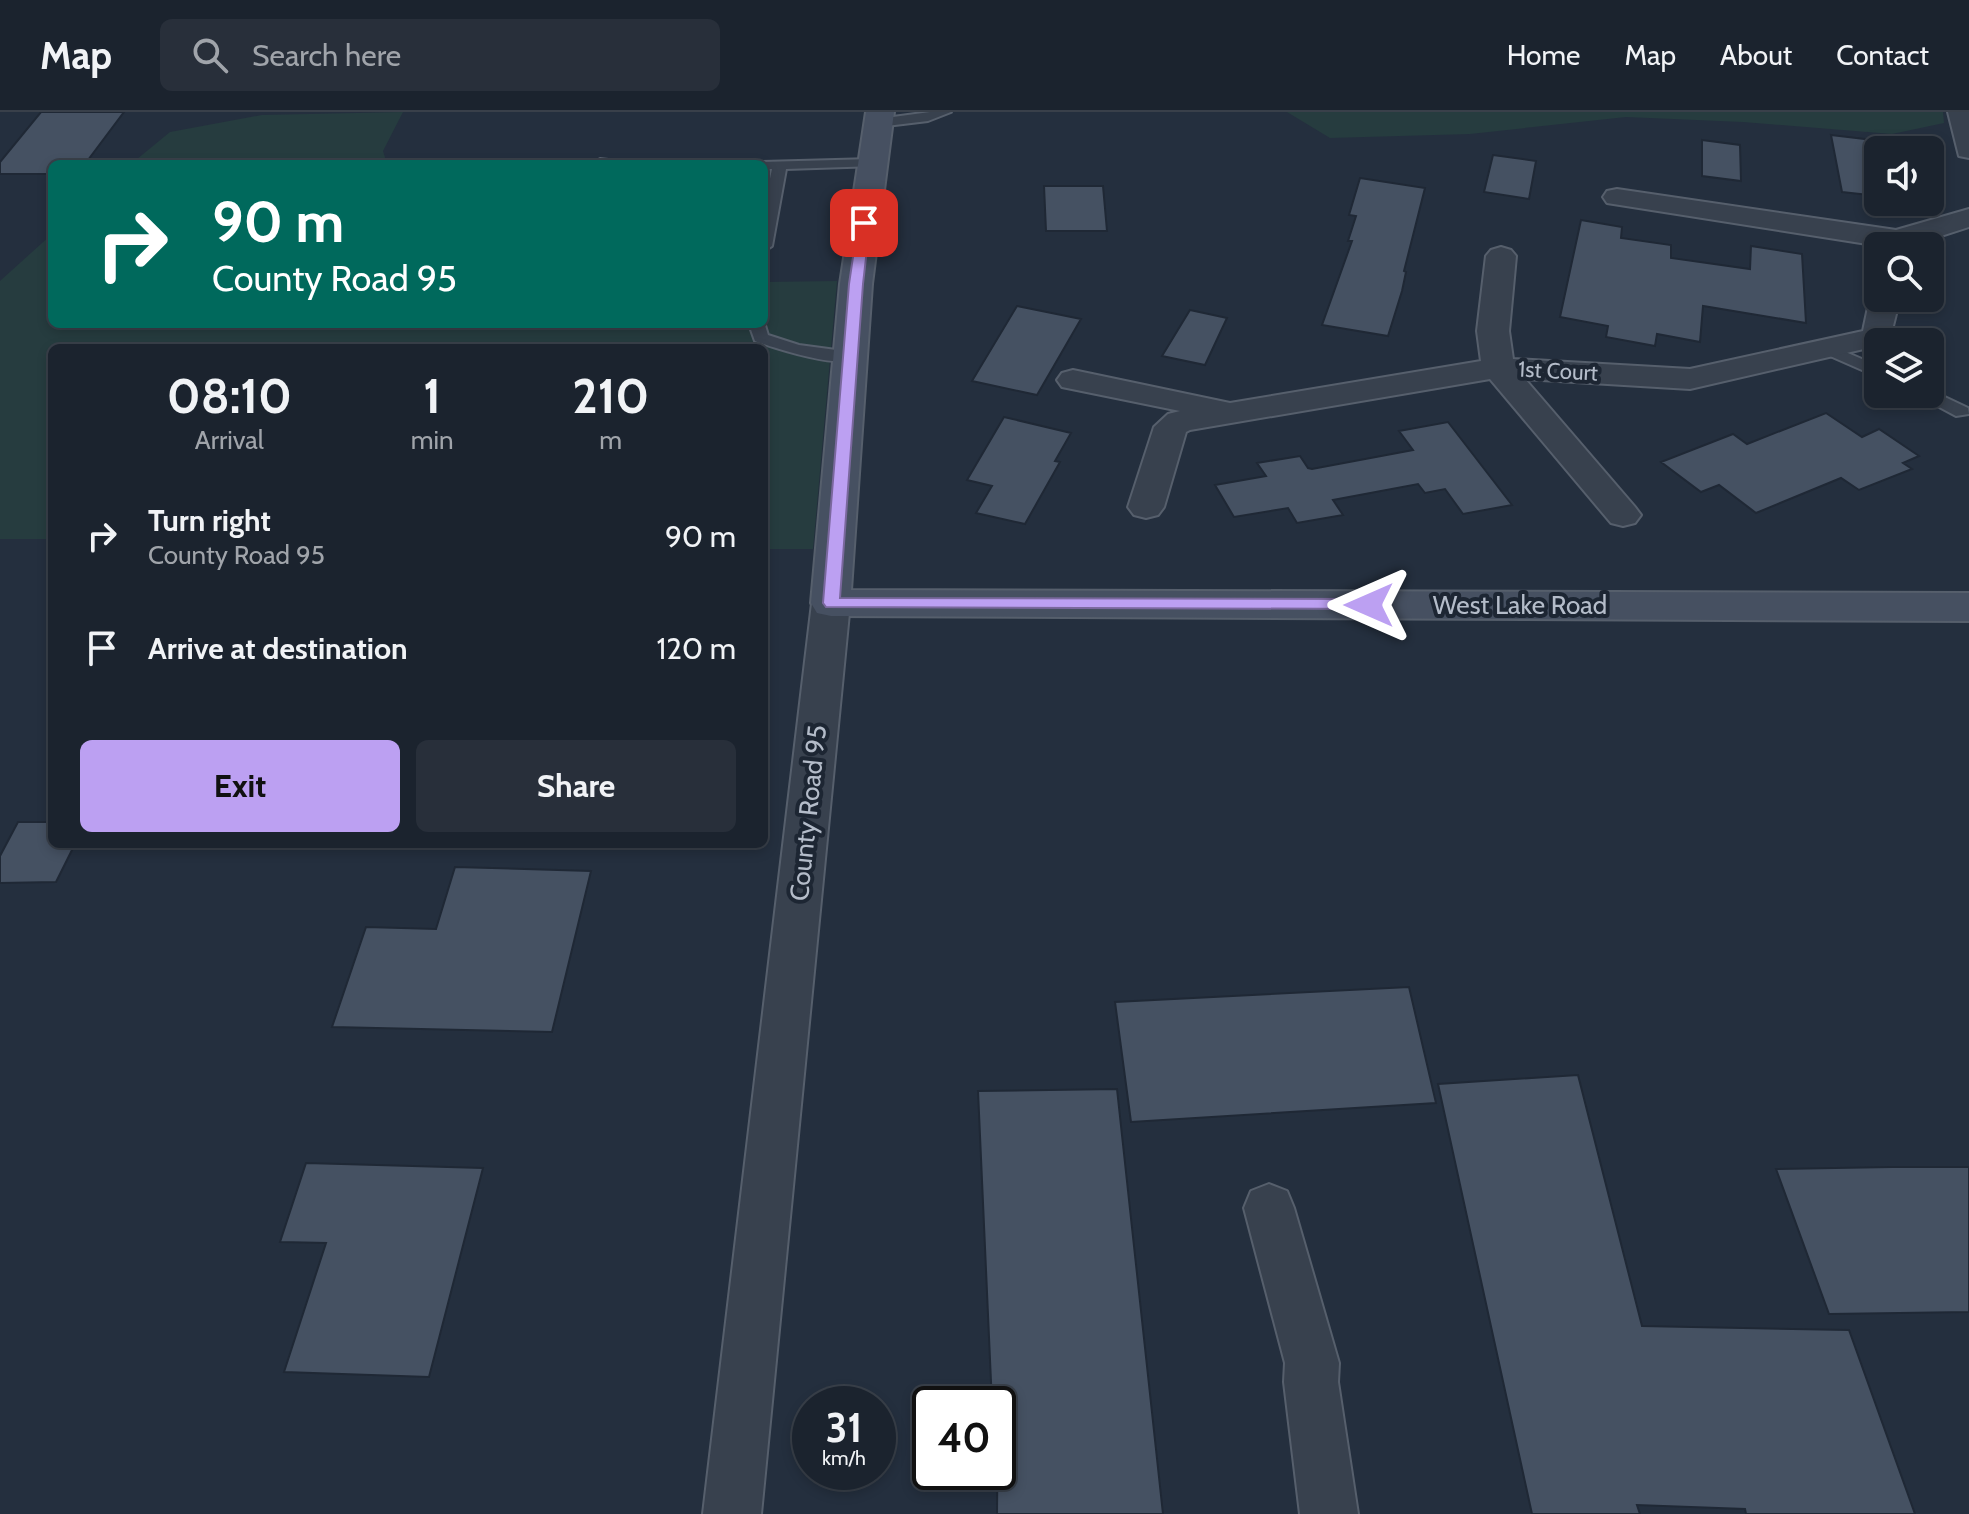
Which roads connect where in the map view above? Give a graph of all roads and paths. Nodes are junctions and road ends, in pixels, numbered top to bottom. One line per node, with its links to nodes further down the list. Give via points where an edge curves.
1 (944, 112): 3 (lane)
2 (1961, 112): 4 (street)
3 (879, 118): 5 (street, County Road 95)
4 (1969, 150)
5 (872, 163): 6 (lane); 16 (street, County Road 95)
6 (772, 164): 8 (lane)
7 (1617, 197): 11 (street)
8 (768, 205)
9 (1969, 218): 10 (street)
10 (1926, 232)
11 (1864, 237)
12 (1501, 256): 18 (street, via 1493,331)
13 (1882, 312): 15 (street, 1st Court, via 1877,337)
14 (758, 328): 16 (lane, via 761,338 797,350)
15 (1827, 349): 17 (lane); 18 (street, 1st Court, via 1690,379)
16 (851, 357): 25 (street, County Road 95)
17 (1864, 366)
18 (1498, 368): 21 (street, 1st Court); 24 (street)
19 (1073, 380): 21 (street)
20 (1944, 403): 22 (lane)
21 (1234, 411): 23 (street, 1st Court, via 1171,427)
22 (1962, 412)
23 (1146, 507)
24 (1623, 515)
25 (831, 603): 26 (street, West Lake Road); 28 (street, County Road 95)
26 (1969, 607)
27 (1269, 1208): 29 (street, via 1312,1363)
28 (732, 1514)
29 (1329, 1514)

